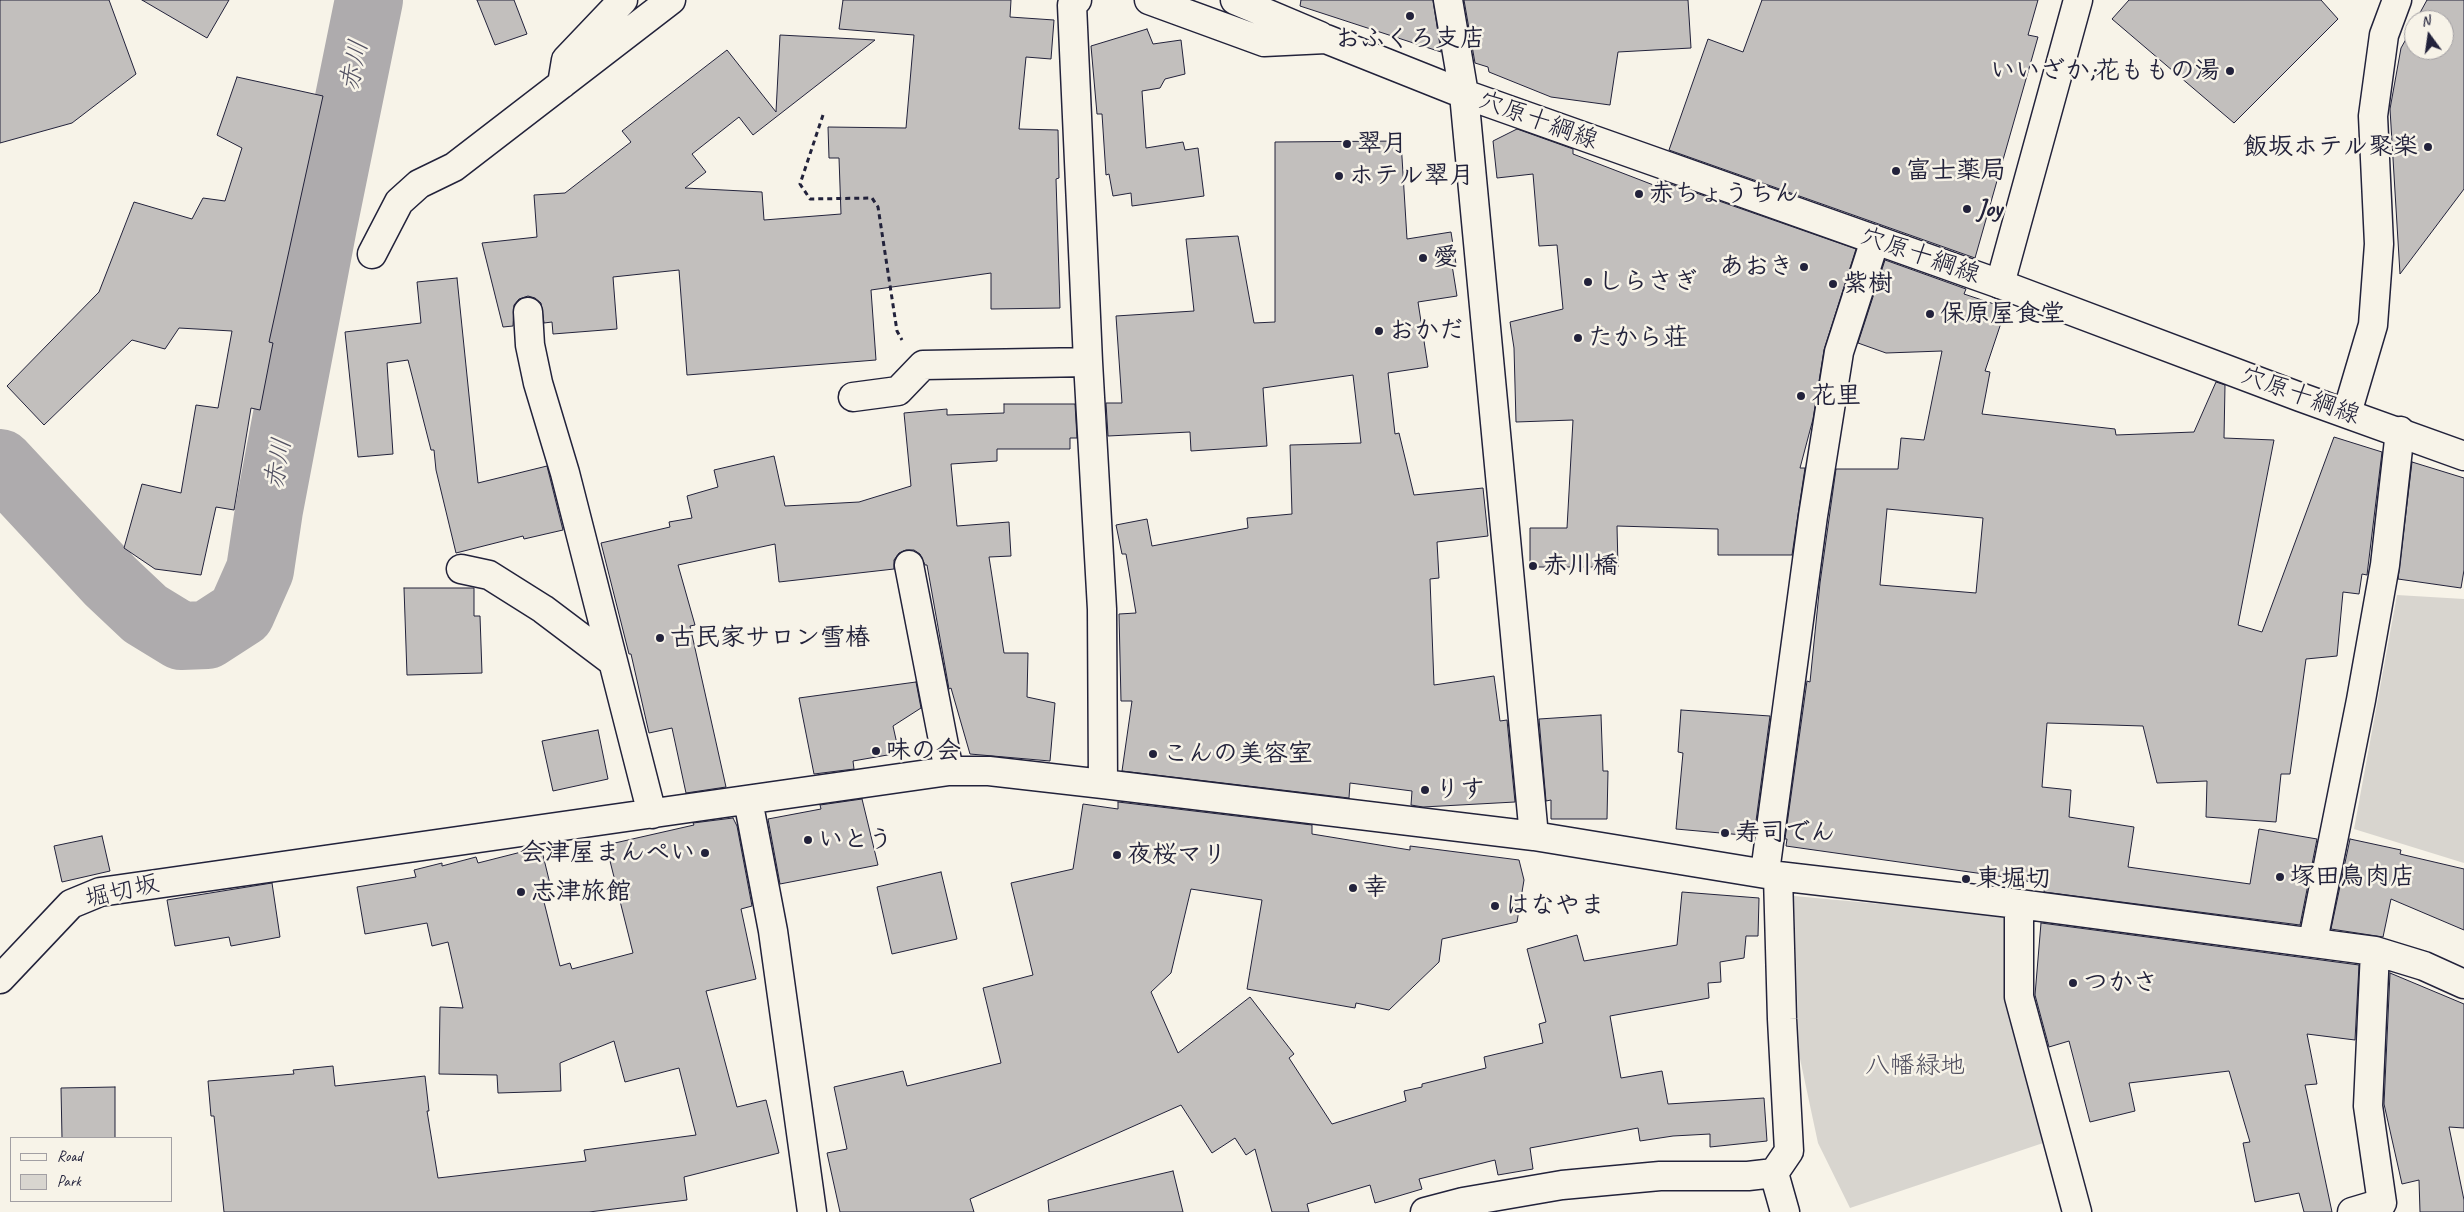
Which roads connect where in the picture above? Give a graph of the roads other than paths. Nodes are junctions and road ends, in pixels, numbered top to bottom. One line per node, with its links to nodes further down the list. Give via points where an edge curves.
1 (623, 0): 10 (street, via 566,60)
2 (671, 0): 10 (street)
3 (1077, 0): 16 (street, via 1072,5)
4 (1149, 0): 9 (street, via 1264,42)
5 (1235, 0): 9 (street)
6 (1448, 0): 11 (street, 穴原十綱線)
7 (2078, 0): 14 (street)
8 (2397, 0): 18 (street, via 2384,35 2373,116 2379,244 2373,325)
9 (1326, 39): 11 (street)
10 (562, 86): 13 (street, via 454,167 419,184 399,202)
11 (1464, 94): 12 (street, 穴原十綱線); 28 (street)
12 (1875, 240): 14 (street, 穴原十綱線); 29 (street, via 1838,352 1813,516)
13 (372, 254)
14 (2000, 284): 18 (street, 穴原十綱線)
15 (528, 312): 23 (street, via 530,345 538,383)
16 (1088, 362): 17 (street, via 922,365 898,391); 25 (street, via 1102,609)
17 (853, 397)
18 (2347, 413): 19 (street, 穴原十綱線)
19 (2400, 432): 20 (street, 穴原十綱線); 31 (street, via 2384,574)
20 (2464, 456)
21 (909, 565): 24 (street)
22 (461, 569): 23 (street, via 489,575 543,609)
23 (612, 661): 27 (street)
24 (949, 771): 25 (street, 堀切坂, via 989,771); 26 (street, 堀切坂)
25 (1103, 784): 28 (street, 堀切坂)
26 (748, 800): 27 (street, 堀切坂); 36 (street, via 773,931)
27 (652, 814): 33 (street, 堀切坂, via 100,892 70,904)
28 (1534, 836): 29 (street, 堀切坂)
29 (1772, 874): 30 (street, 堀切坂); 35 (street, via 1789,1151)
30 (2019, 904): 31 (street, 堀切坂); 39 (street, via 2019,998)
31 (2313, 942): 32 (street, 堀切坂)
32 (2375, 951): 34 (street, 堀切坂, via 2424,966); 40 (street, via 2368,1106 2382,1203)
33 (0, 979)
34 (2464, 984)
35 (1774, 1173): 37 (street, via 1660,1176 1562,1185); 38 (street)
36 (812, 1212)
37 (1425, 1212)
38 (1785, 1212)
39 (2077, 1212)
40 (2352, 1212)

